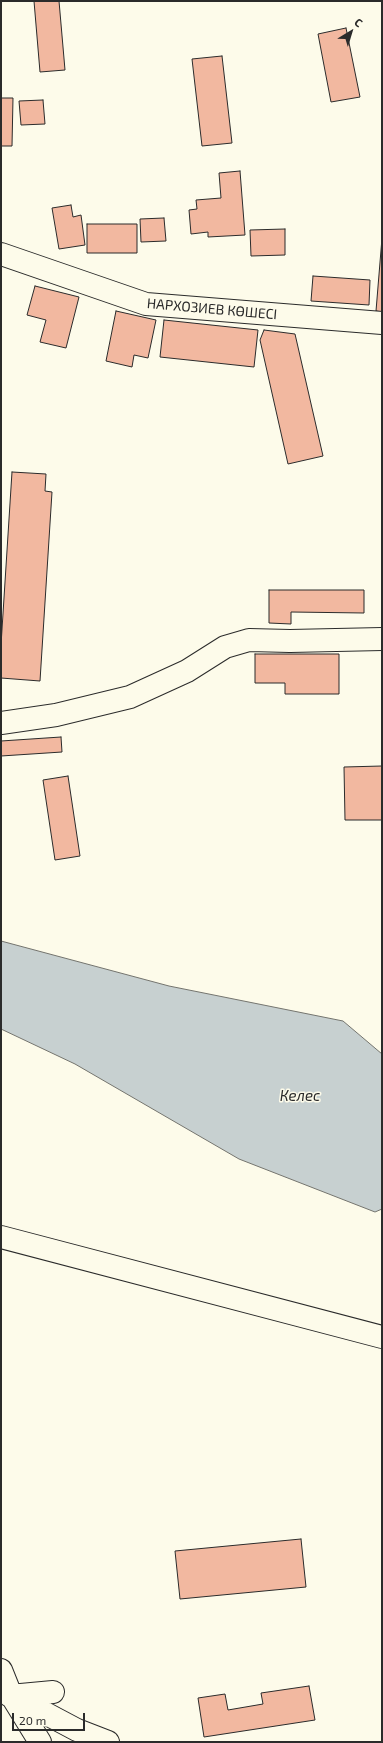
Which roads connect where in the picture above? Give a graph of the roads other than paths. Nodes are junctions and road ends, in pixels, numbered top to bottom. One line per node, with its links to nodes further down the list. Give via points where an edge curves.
1 (1, 254): 2 (street, НАРХОЗИЕВ КӨШЕСІ, via 146,304)
2 (382, 324)
3 (382, 639): 4 (street, via 249,640 225,647 187,671 130,697 56,715)
4 (1, 723)
5 (1, 1237): 6 (street)
6 (382, 1337)
7 (1, 1670): 9 (street)
8 (54, 1692): 9 (street)
9 (6, 1700): 10 (street); 11 (street)
10 (40, 1742)
11 (108, 1742)

